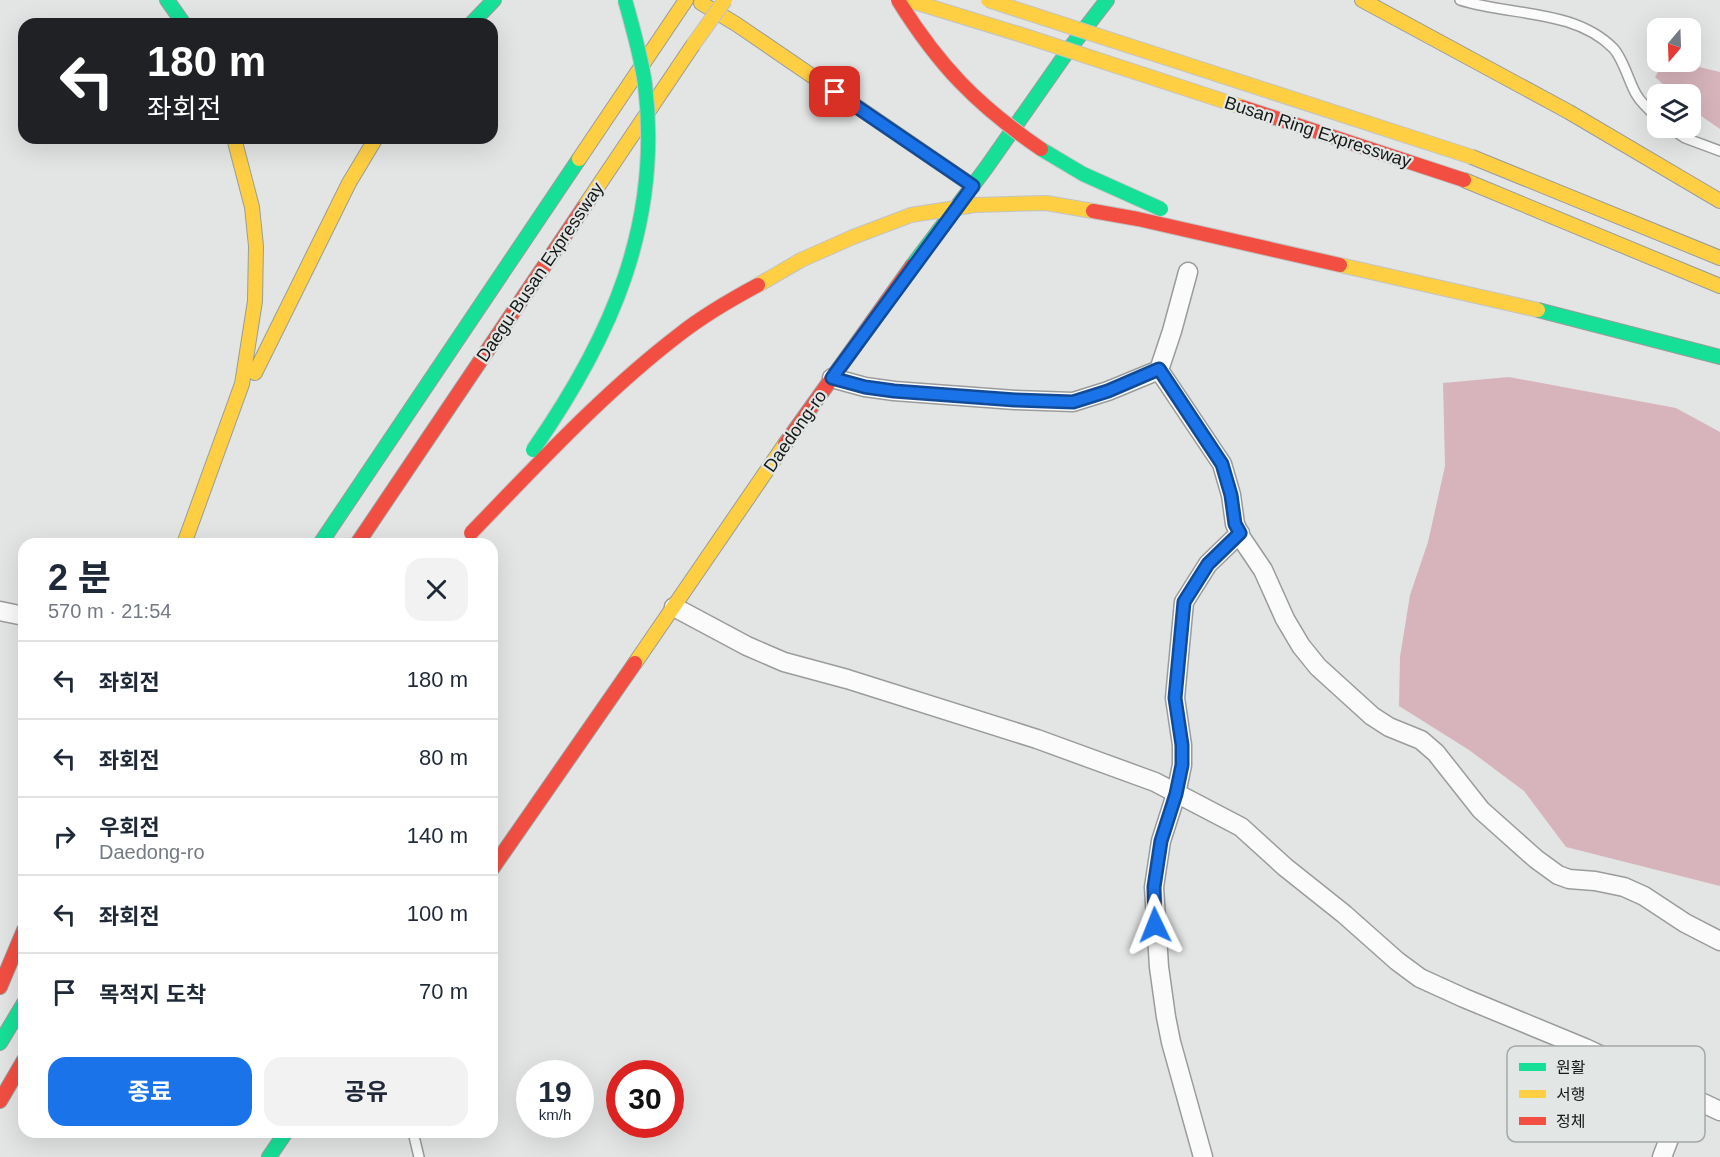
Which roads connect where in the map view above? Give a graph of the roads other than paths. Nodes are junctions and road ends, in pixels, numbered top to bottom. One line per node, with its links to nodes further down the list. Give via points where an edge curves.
1 (167, 0): 13 (main road)
2 (494, 0): 14 (main road)
3 (625, 0): 32 (main road, bridge, via 637,40 646,97 643,202 635,247 598,343 569,396)
4 (686, 0): 35 (main road, Daegu-Busan Expressway)
5 (696, 0): 22 (main road)
6 (725, 0): 36 (main road, Daegu-Busan Expressway, bridge)
7 (898, 0): 27 (main road, bridge, via 944,66 976,100 1028,141 1092,180 1200,224)
8 (908, 0): 26 (main road, Busan Ring Expressway, bridge, via 1464,180)
9 (988, 0): 24 (main road, Busan Ring Expressway, bridge, via 1472,157)
10 (1107, 0): 22 (main road, Daedong-ro)
11 (1362, 0): 16 (main road)
12 (1460, 0): 17 (lane, via 1550,16 1596,35 1615,50 1637,97)
13 (180, 18)
14 (477, 18)
15 (1426, 19): 16 (main road)
16 (1532, 92): 23 (main road)
17 (1647, 107)
18 (1685, 138): 21 (lane)
19 (236, 144): 31 (main road, via 252,207 255,301 242,384)
20 (372, 144): 31 (main road, via 349,183)
21 (1720, 151)
22 (973, 186): 30 (main road, Daedong-ro)
23 (1720, 201)
24 (1720, 258)
25 (1188, 272): 29 (street)
26 (1720, 286)
27 (1449, 289): 28 (main road, bridge); 32 (main road, bridge, via 1138,219 1046,203 975,205 911,215 801,260 681,333 545,457)
28 (1720, 357)
29 (1159, 369): 30 (street, via 1073,402 894,391); 33 (street, via 1222,464)
30 (832, 378): 38 (main road, Daedong-ro)
31 (230, 423): 34 (main road)
32 (471, 533): 37 (main road)
33 (1240, 533): 41 (street, via 1208,564 1184,602 1175,698 1182,745); 43 (street, via 1263,570 1285,619 1318,667 1372,716 1421,740 1436,753 1481,810 1536,859 1569,879 1624,887)
34 (186, 538)
35 (324, 538)
36 (361, 538)
37 (466, 538)
38 (674, 607): 41 (street, via 784,662 1036,738); 42 (main road, Daedong-ro)
39 (0, 611): 40 (street)
40 (18, 615)
41 (1176, 794): 48 (street, via 1241,827 1420,978); 60 (street, via 1161,841 1154,887 1155,925 1171,1042)
42 (498, 860)
43 (1720, 941)
44 (18, 944): 45 (main road)
45 (0, 987)
46 (18, 1013): 47 (main road)
47 (0, 1043)
48 (1580, 1046)
49 (18, 1070): 51 (main road)
50 (18, 1091): 54 (main road)
51 (0, 1101)
52 (1705, 1104): 53 (street)
53 (1720, 1111)
54 (0, 1114)
55 (282, 1138): 58 (main road)
56 (414, 1138): 59 (lane)
57 (1668, 1142): 61 (street)
58 (269, 1157)
59 (419, 1157)
60 (1203, 1157)
61 (1662, 1157)

